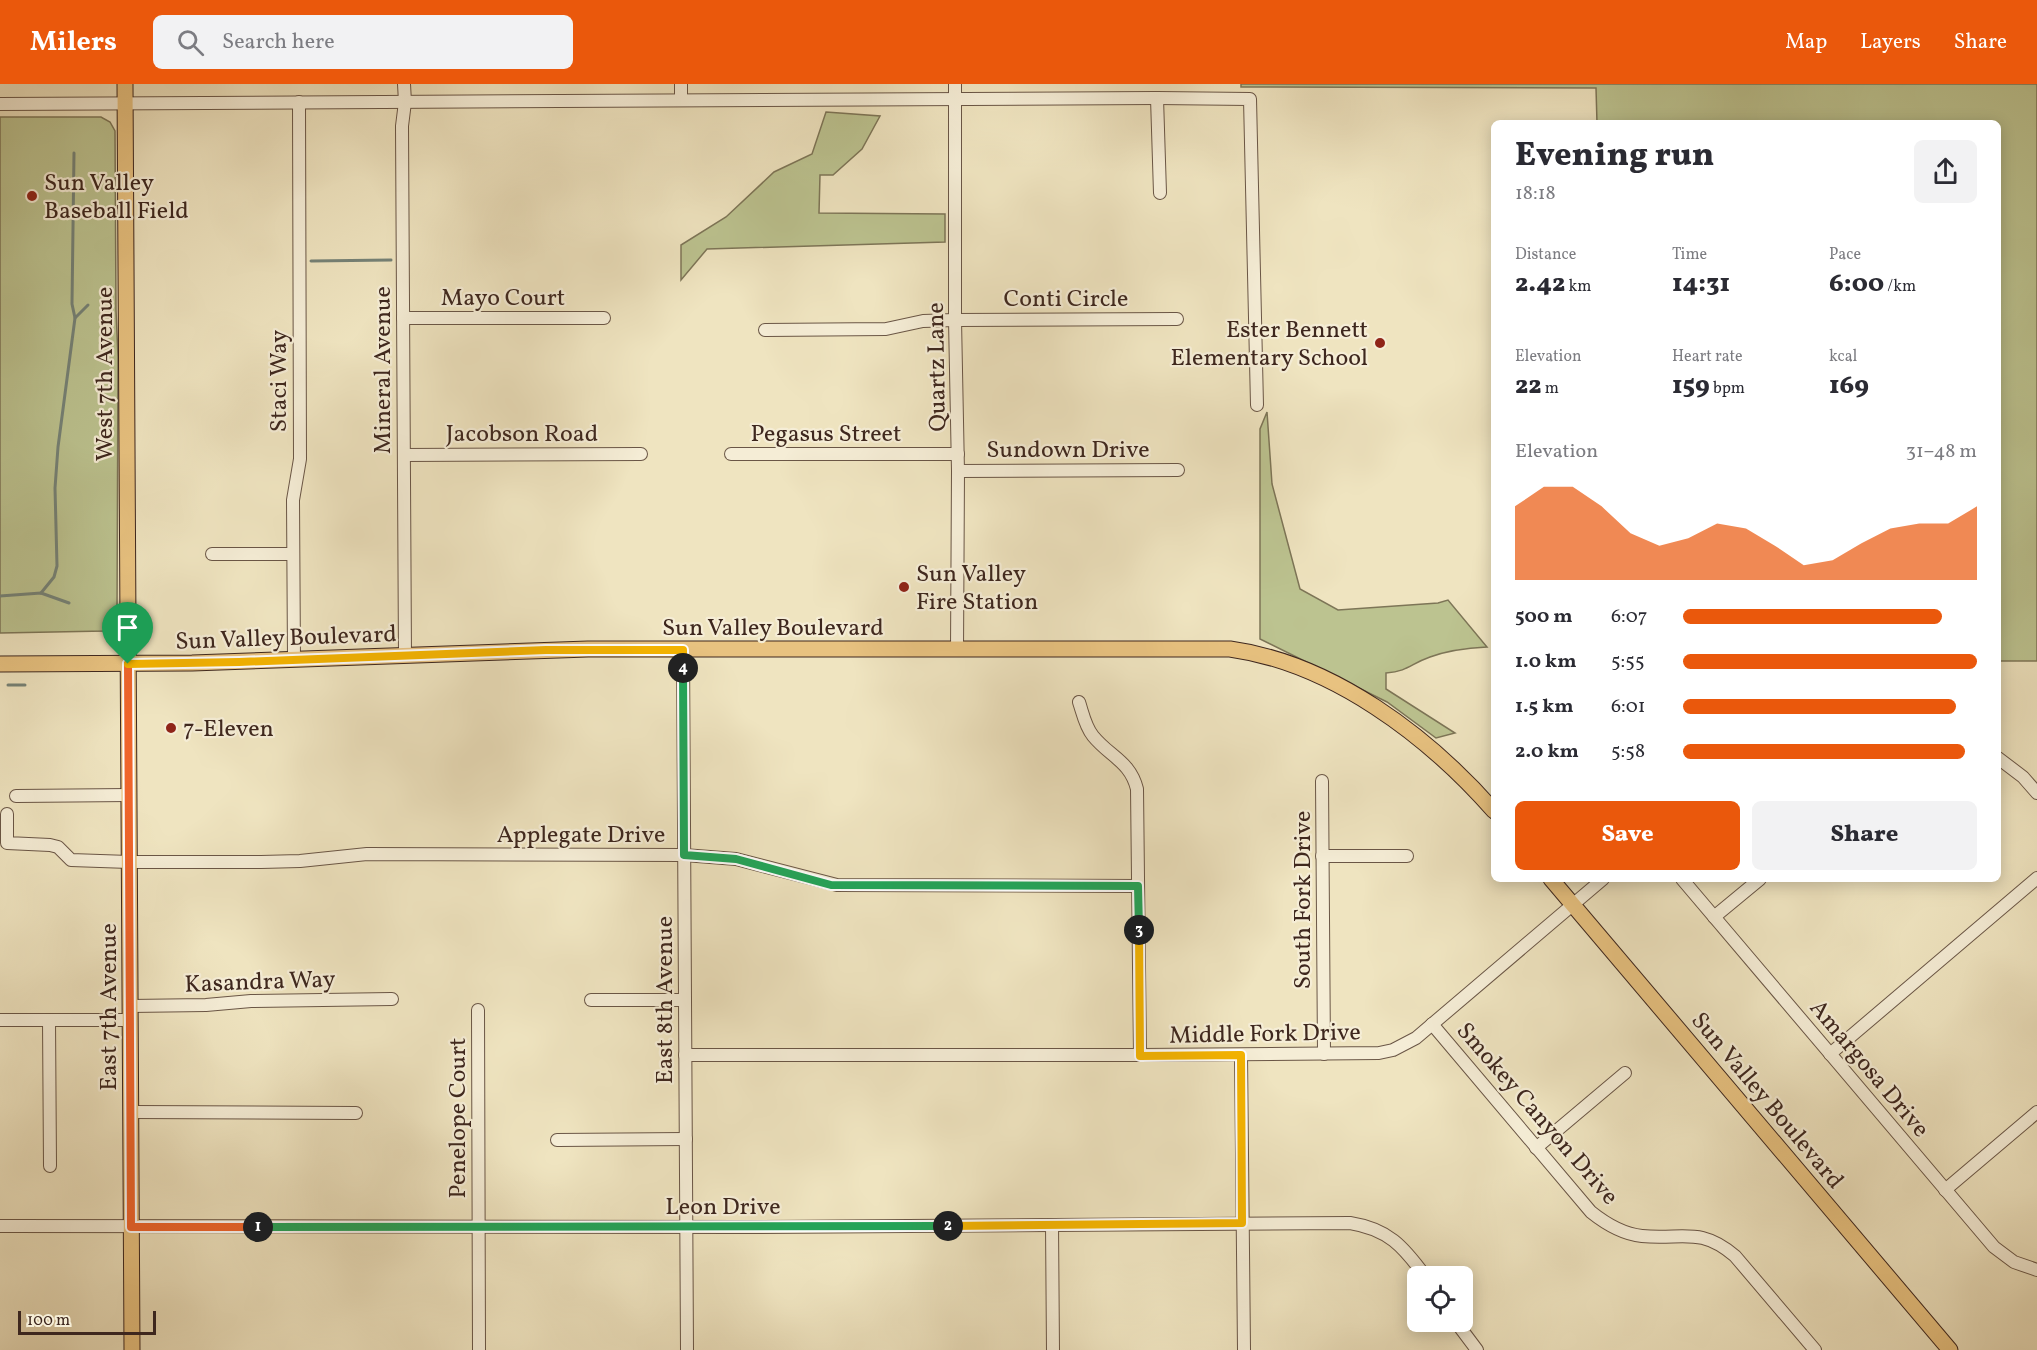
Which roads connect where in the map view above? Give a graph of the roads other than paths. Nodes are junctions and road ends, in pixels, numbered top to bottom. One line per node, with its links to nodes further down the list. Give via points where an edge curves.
1 (125, 84): 11 (main road, West 7th Avenue)
2 (404, 84): 9 (street, Mineral Avenue)
3 (681, 84): 7 (street)
4 (955, 84): 6 (street, Quartz Lane)
5 (1157, 98): 6 (street); 12 (street); 18 (street, via 1250,99)
6 (956, 99): 7 (street); 16 (street, Quartz Lane)
7 (681, 100): 9 (street)
8 (299, 102): 9 (street); 11 (street); 26 (street, Staci Way, via 300,459 293,500)
9 (405, 102): 13 (street, Mineral Avenue)
10 (0, 104): 11 (street)
11 (125, 104): 32 (main road, West 7th Avenue)
12 (1160, 193)
13 (403, 318): 14 (street, Mayo Court); 22 (street, Mineral Avenue)
14 (604, 318)
15 (1177, 319): 16 (street, Conti Circle)
16 (955, 320): 17 (street, Conti Circle, via 923,321 886,330); 21 (street, Quartz Lane)
17 (765, 330)
18 (1257, 405)
19 (641, 454): 22 (street, Jacobson Road)
20 (731, 454): 21 (street, Pegasus Street)
21 (958, 454): 24 (street, Quartz Lane)
22 (404, 455): 29 (street, Mineral Avenue)
23 (1178, 470): 24 (street, Sundown Drive)
24 (958, 471): 28 (street, Quartz Lane)
25 (212, 554): 26 (street)
26 (293, 554): 30 (street, Staci Way)
27 (683, 650): 28 (main road, Sun Valley Boulevard); 29 (main road, Sun Valley Boulevard); 41 (street, East 8th Avenue)
28 (957, 650): 39 (main road, Sun Valley Boulevard, via 1215,648 1262,656 1322,678 1400,724 1448,762)
29 (405, 656): 30 (main road, Sun Valley Boulevard)
30 (294, 659): 32 (main road, Sun Valley Boulevard)
31 (0, 664): 32 (main road, Sun Valley Boulevard)
32 (128, 664): 37 (main road, East 7th Avenue)
33 (1079, 702): 50 (street, via 1089,730 1125,764 1135,780)
34 (2001, 760): 36 (street)
35 (1322, 781): 42 (street, South Fork Drive)
36 (2037, 793)
37 (129, 795): 38 (street); 44 (main road, East 7th Avenue)
38 (16, 796)
39 (1491, 809)
40 (7, 814): 44 (street, Applegate Drive, via 7,843 58,847 71,860)
41 (684, 855): 44 (street, Applegate Drive, via 367,854 281,862); 50 (street, Applegate Drive, via 736,859 831,885); 55 (street, East 8th Avenue)
42 (1322, 856): 43 (street); 61 (street, South Fork Drive)
43 (1407, 856)
44 (129, 862): 57 (main road, East 7th Avenue)
45 (2037, 878): 62 (street)
46 (1554, 882): 51 (main road, Sun Valley Boulevard)
47 (1600, 882): 51 (street, Middle Fork Drive)
48 (1685, 882): 52 (street, Amargosa Drive)
49 (1756, 882): 52 (street)
50 (1138, 886): 65 (street)
51 (1573, 905): 60 (street, Middle Fork Drive); 91 (main road, Sun Valley Boulevard)
52 (1714, 917): 62 (street, Amargosa Drive)
53 (392, 999): 57 (street, Kasandra Way, via 251,1001)
54 (591, 1000): 55 (street)
55 (685, 1000): 63 (street, East 8th Avenue)
56 (478, 1010): 79 (street, Penelope Court)
57 (130, 1013): 59 (street, Kasandra Way); 67 (main road, East 7th Avenue)
58 (0, 1020): 59 (street, Kasandra Way)
59 (49, 1020): 73 (street)
60 (1432, 1024): 61 (street, Middle Fork Drive, via 1393,1050); 72 (street, Smokey Canyon Drive)
61 (1324, 1054): 64 (street, Middle Fork Drive)
62 (1830, 1054): 74 (street, Amargosa Drive)
63 (685, 1055): 65 (street, Middle Fork Drive); 70 (street, East 8th Avenue)
64 (1241, 1055): 65 (street, Middle Fork Drive); 75 (street)
65 (1140, 1056)
66 (1625, 1073): 72 (street)
67 (131, 1112): 69 (street); 78 (main road, East 7th Avenue)
68 (2037, 1112): 74 (street)
69 (356, 1113)
70 (686, 1139): 71 (street); 80 (street, East 8th Avenue)
71 (557, 1140)
72 (1536, 1148): 90 (street, Smokey Canyon Drive, via 1591,1212 1613,1228 1641,1236 1704,1237 1726,1248)
73 (50, 1166)
74 (1945, 1190): 82 (street, Amargosa Drive, via 1994,1247 2014,1262)
75 (1242, 1223): 76 (street, Leon Drive); 81 (street, Leon Drive, via 1364,1225 1401,1245); 88 (street)
76 (1052, 1225): 80 (street, Leon Drive); 87 (street)
77 (0, 1226): 78 (street, Leon Drive)
78 (131, 1227): 79 (street, Leon Drive); 84 (main road, East 7th Avenue)
79 (478, 1227): 80 (street, Leon Drive); 85 (street, Penelope Court)
80 (686, 1227): 86 (street, East 8th Avenue)
81 (1417, 1266)
82 (2037, 1270)
83 (1464, 1332): 89 (street)
84 (132, 1350)
85 (478, 1350)
86 (687, 1350)
87 (1053, 1350)
88 (1244, 1350)
89 (1477, 1350)
90 (1815, 1350)
91 (1950, 1350)

